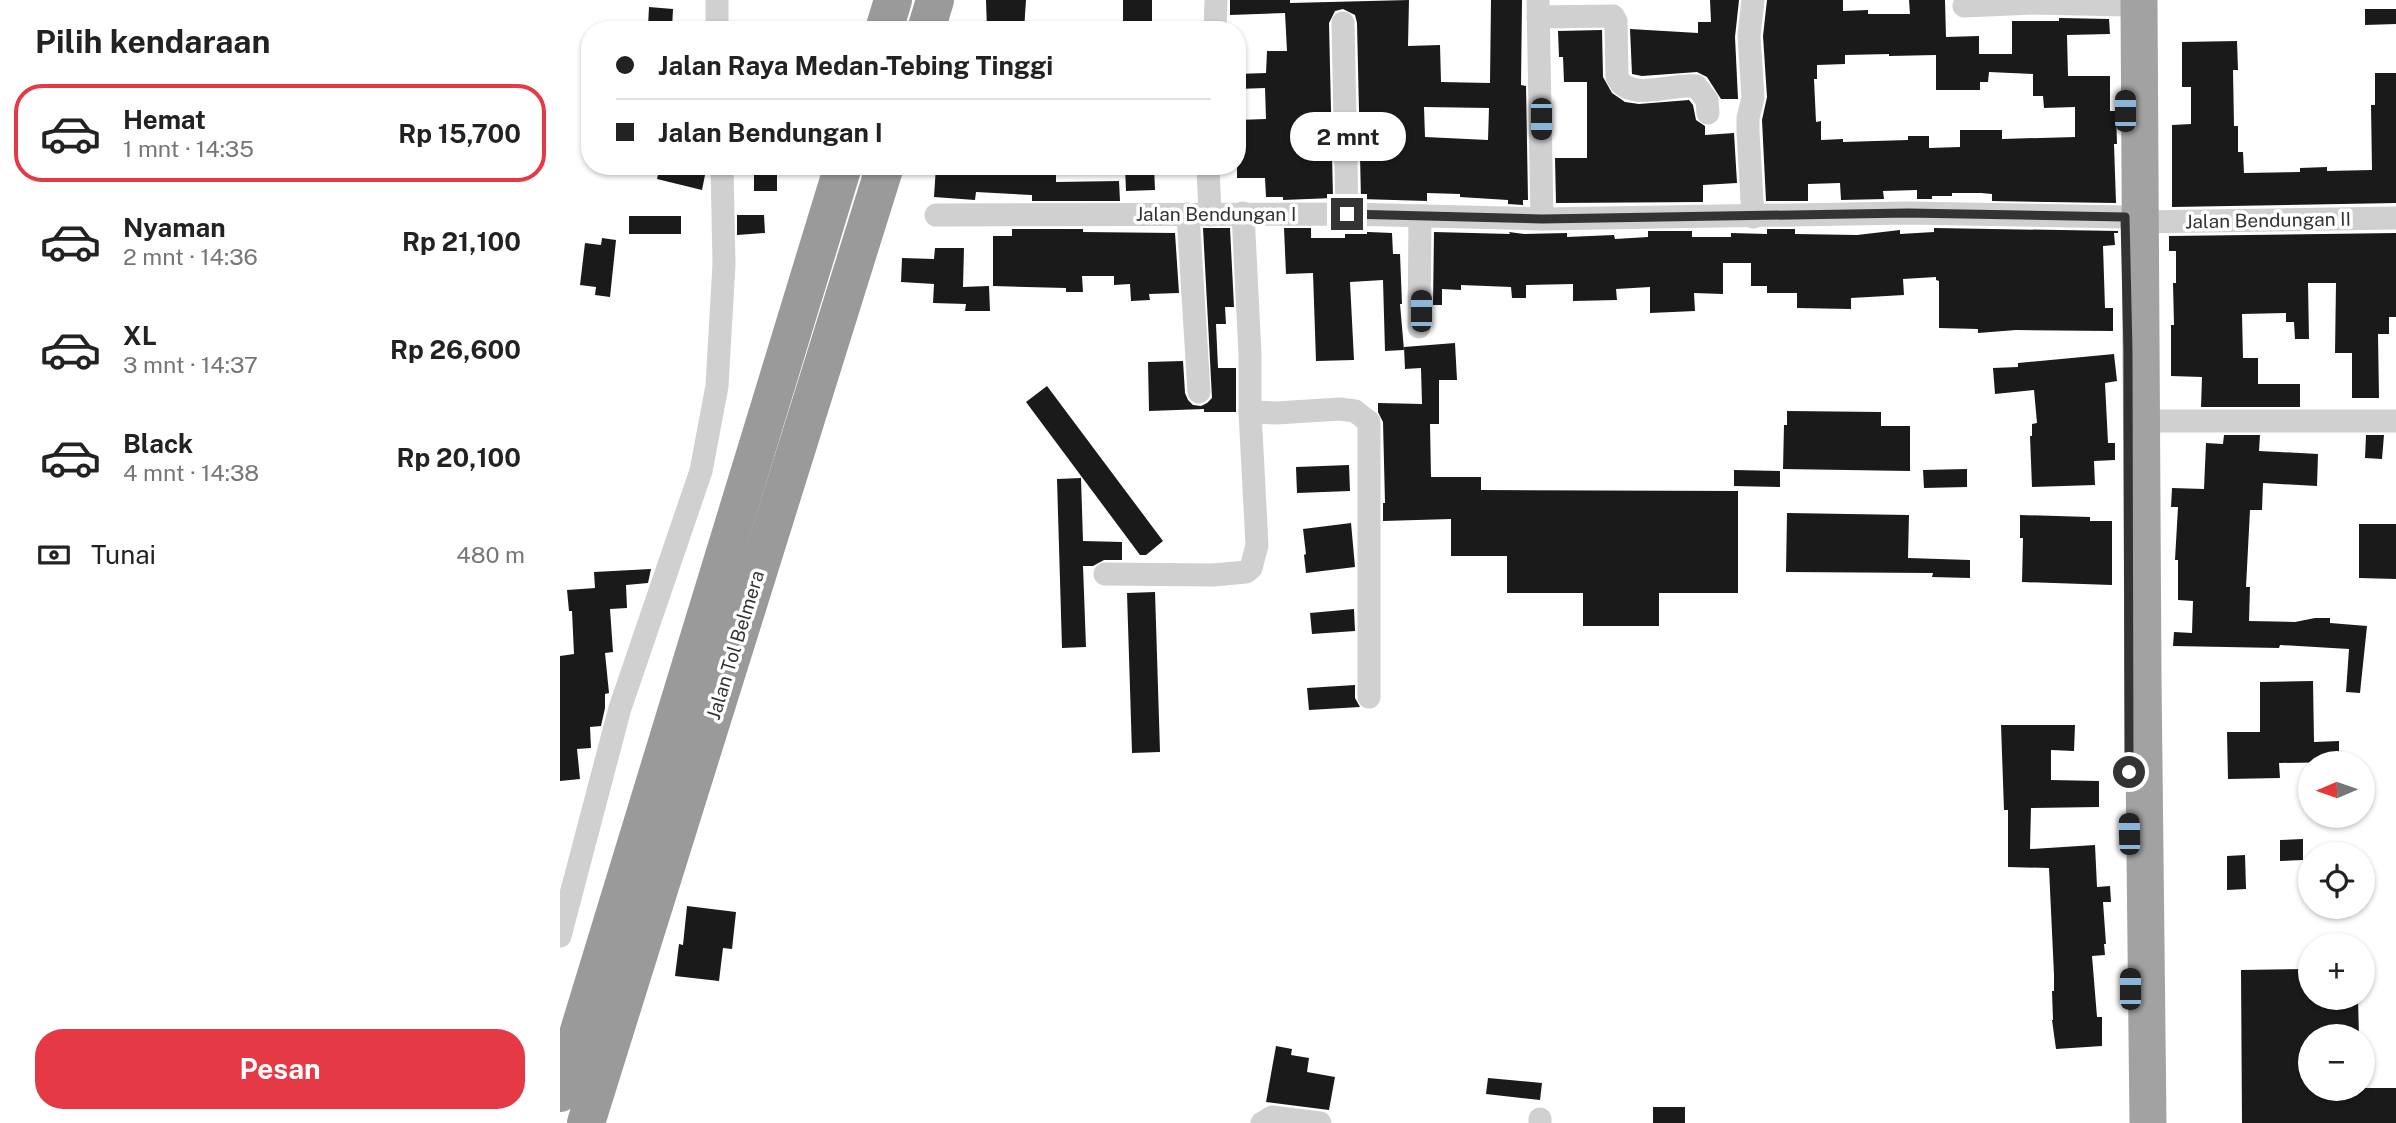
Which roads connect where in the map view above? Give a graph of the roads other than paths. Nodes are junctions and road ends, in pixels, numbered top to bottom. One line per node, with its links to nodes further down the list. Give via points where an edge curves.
1 (717, 0): 9 (street)
2 (893, 0): 10 (highway)
3 (935, 0): 11 (highway)
4 (1216, 0): 12 (street)
5 (1753, 0): 24 (street, via 1749,36 1753,98 1748,132)
6 (2129, 2): 7 (street); 27 (highway)
7 (1964, 6)
8 (1538, 8): 14 (street, via 1613,16 1621,85 1630,90 1696,86 1707,100); 26 (street)
9 (717, 21)
10 (887, 21)
11 (929, 21)
12 (1215, 21)
13 (1343, 23): 21 (street)
14 (1708, 113)
15 (722, 175): 35 (street, via 724,264 717,386 701,471 620,708)
16 (840, 175): 36 (highway, Jalan Tol Belmera)
17 (882, 175): 37 (highway, Jalan Tol Belmera)
18 (1206, 175): 19 (street)
19 (1199, 214): 20 (street, Jalan Bendungan I); 22 (street, Jalan Bendungan I); 29 (street)
20 (1242, 214): 21 (street, Jalan Bendungan I); 30 (street)
21 (1347, 214): 23 (street, Jalan Bendungan I)
22 (936, 215)
23 (1420, 216): 26 (street, Jalan Bendungan I); 28 (street)
24 (1753, 217): 26 (street, Jalan Bendungan I); 27 (street, Jalan Bendungan I, via 1908,213)
25 (2396, 218): 27 (street, Jalan Bendungan II)
26 (1542, 219)
27 (2132, 219): 31 (highway); 40 (highway)
28 (1419, 327)
29 (1199, 392)
30 (1250, 412): 33 (street, via 1257,545 1251,568 1213,575); 34 (street, via 1355,411 1369,422)
31 (2142, 421): 32 (street); 41 (highway)
32 (2396, 421)
33 (1105, 574)
34 (1368, 697)
35 (560, 936)
36 (560, 1093)
37 (586, 1123)
38 (1262, 1123): 39 (street, via 1272,1116)
39 (1320, 1123)
40 (2130, 1123)
41 (2148, 1123)

